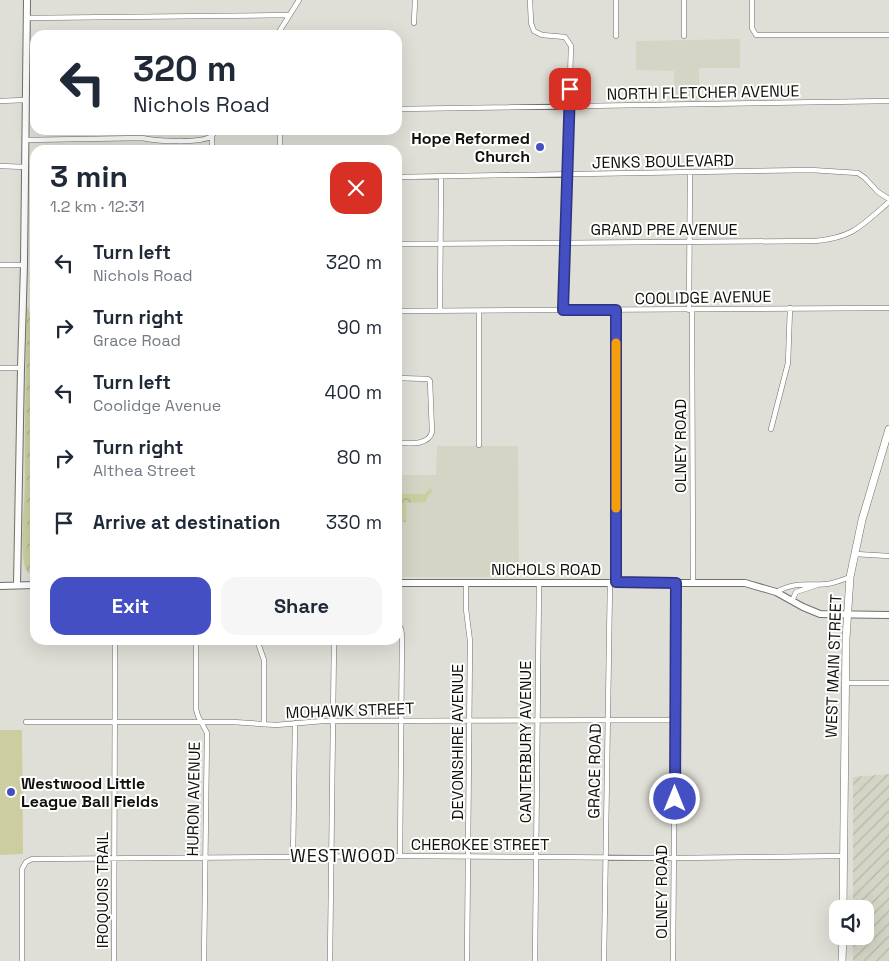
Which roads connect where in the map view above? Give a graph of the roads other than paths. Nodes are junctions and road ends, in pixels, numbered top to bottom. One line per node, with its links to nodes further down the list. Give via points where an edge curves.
1 (27, 0): 9 (street)
2 (299, 0): 8 (street)
3 (415, 0): 10 (street)
4 (530, 0): 18 (street, via 534,30 542,35 565,37 570,43)
5 (616, 0): 13 (street)
6 (684, 0): 14 (street)
7 (752, 0): 12 (street, via 752,28 756,36)
8 (289, 15): 9 (street); 11 (street)
9 (27, 18): 15 (street)
10 (414, 23)
11 (280, 30)
12 (889, 35)
13 (616, 36)
14 (684, 36)
15 (25, 100): 16 (street); 21 (street)
16 (0, 101)
17 (889, 102): 18 (street, NORTH FLETCHER AVENUE)
18 (569, 107): 19 (street, NORTH FLETCHER AVENUE); 26 (street)
19 (402, 109)
20 (212, 136): 21 (street, via 205,140); 22 (street)
21 (25, 140): 24 (street)
22 (212, 145)
23 (0, 166): 24 (street)
24 (25, 167): 35 (street)
25 (690, 173): 26 (street, JENKS BOULEVARD); 29 (street, JENKS BOULEVARD, via 852,172 860,174); 30 (street, OLNEY ROAD)
26 (566, 176): 27 (street, JENKS BOULEVARD); 31 (street)
27 (441, 177): 28 (street, JENKS BOULEVARD); 33 (street)
28 (402, 178)
29 (889, 200): 30 (street, GRAND PRE AVENUE, via 854,232 837,238)
30 (690, 241): 31 (street, GRAND PRE AVENUE); 41 (street, OLNEY ROAD)
31 (564, 243): 33 (street, GRAND PRE AVENUE); 39 (street)
32 (402, 244): 33 (street, GRAND PRE AVENUE)
33 (440, 244): 38 (street)
34 (0, 265): 35 (street)
35 (24, 265): 45 (street)
36 (790, 308): 37 (street, COOLIDGE AVENUE); 41 (street, COOLIDGE AVENUE); 47 (street, via 788,363)
37 (889, 308)
38 (440, 310): 42 (street, COOLIDGE AVENUE); 43 (street, COOLIDGE AVENUE)
39 (563, 310): 40 (street, COOLIDGE AVENUE); 43 (street, COOLIDGE AVENUE)
40 (616, 310): 41 (street, COOLIDGE AVENUE); 56 (street, GRACE ROAD)
41 (690, 310): 57 (street, OLNEY ROAD)
42 (402, 311)
43 (479, 311): 50 (street)
44 (0, 368): 45 (street)
45 (21, 368): 62 (street)
46 (402, 378): 49 (street, via 428,379 431,383 432,432 427,441)
47 (771, 429)
48 (889, 429): 51 (main road, WEST MAIN STREET)
49 (402, 443)
50 (479, 445)
51 (885, 454): 52 (main road, WEST MAIN STREET, via 864,512)
52 (854, 554): 53 (street); 54 (main road, WEST MAIN STREET)
53 (889, 556)
54 (850, 577): 61 (street); 67 (main road, WEST MAIN STREET)
55 (539, 582): 56 (street, NICHOLS ROAD); 59 (street, NICHOLS ROAD); 81 (street, CANTERBURY AVENUE)
56 (613, 582): 60 (street, NICHOLS ROAD); 77 (street, GRACE ROAD)
57 (693, 582): 60 (street, NICHOLS ROAD); 65 (street, NICHOLS ROAD, via 745,583)
58 (402, 583): 59 (street, NICHOLS ROAD)
59 (466, 583): 76 (street, DEVONSHIRE AVENUE, via 470,641)
60 (676, 583): 78 (street, OLNEY ROAD)
61 (817, 584): 65 (street, via 792,585); 66 (street, via 796,592)
62 (18, 585): 63 (street); 64 (street)
63 (30, 585)
64 (0, 586)
65 (776, 592): 66 (street, NICHOLS ROAD)
66 (792, 601): 67 (street, NICHOLS ROAD, via 820,614)
67 (847, 614): 68 (street, NICHOLS ROAD); 74 (main road, WEST MAIN STREET)
68 (889, 615)
69 (115, 645): 83 (street, IROQUOIS TRAIL)
70 (196, 645): 84 (street, HURON AVENUE, via 196,709)
71 (259, 645): 86 (street, via 264,660)
72 (334, 645): 79 (street)
73 (402, 645): 80 (street)
74 (845, 683): 75 (street); 91 (main road, WEST MAIN STREET)
75 (889, 683)
76 (469, 720): 80 (street, MOHAWK STREET); 81 (street, MOHAWK STREET); 88 (street, DEVONSHIRE AVENUE)
77 (607, 720): 78 (street, MOHAWK STREET); 81 (street, MOHAWK STREET); 90 (street, GRACE ROAD)
78 (675, 720): 95 (street, OLNEY ROAD)
79 (334, 721): 80 (street, MOHAWK STREET); 85 (street, MOHAWK STREET); 92 (street)
80 (402, 721): 87 (street)
81 (538, 721): 89 (street, CANTERBURY AVENUE)
82 (26, 722): 83 (street, MOHAWK STREET)
83 (115, 722): 84 (street, MOHAWK STREET); 96 (street, IROQUOIS TRAIL)
84 (202, 723): 86 (street, MOHAWK STREET); 93 (street, HURON AVENUE, via 207,738)
85 (294, 723): 86 (street, MOHAWK STREET); 94 (street)
86 (264, 724)
87 (400, 856): 88 (street, CHEROKEE STREET); 92 (street, CHEROKEE STREET)
88 (469, 856): 89 (street, CHEROKEE STREET); 103 (street, DEVONSHIRE AVENUE)
89 (537, 856): 90 (street, CHEROKEE STREET); 104 (street, CANTERBURY AVENUE)
90 (605, 856): 95 (street, CHEROKEE STREET); 105 (street, GRACE ROAD)
91 (844, 856): 95 (street, CHEROKEE STREET); 97 (main road, WEST MAIN STREET)
92 (331, 857): 94 (street, CHEROKEE STREET); 102 (street)
93 (205, 858): 94 (street, CHEROKEE STREET); 96 (street, CHEROKEE STREET); 101 (street, HURON AVENUE)
94 (293, 858)
95 (674, 858): 106 (street, OLNEY ROAD)
96 (114, 859): 99 (street, CHEROKEE STREET, via 32,859 26,862 22,869); 100 (street, IROQUOIS TRAIL)
97 (843, 900)
98 (843, 945): 107 (main road)
99 (22, 961)
100 (114, 961)
101 (204, 961)
102 (330, 961)
103 (467, 961)
104 (536, 961)
105 (604, 961)
106 (674, 961)
107 (842, 961)

